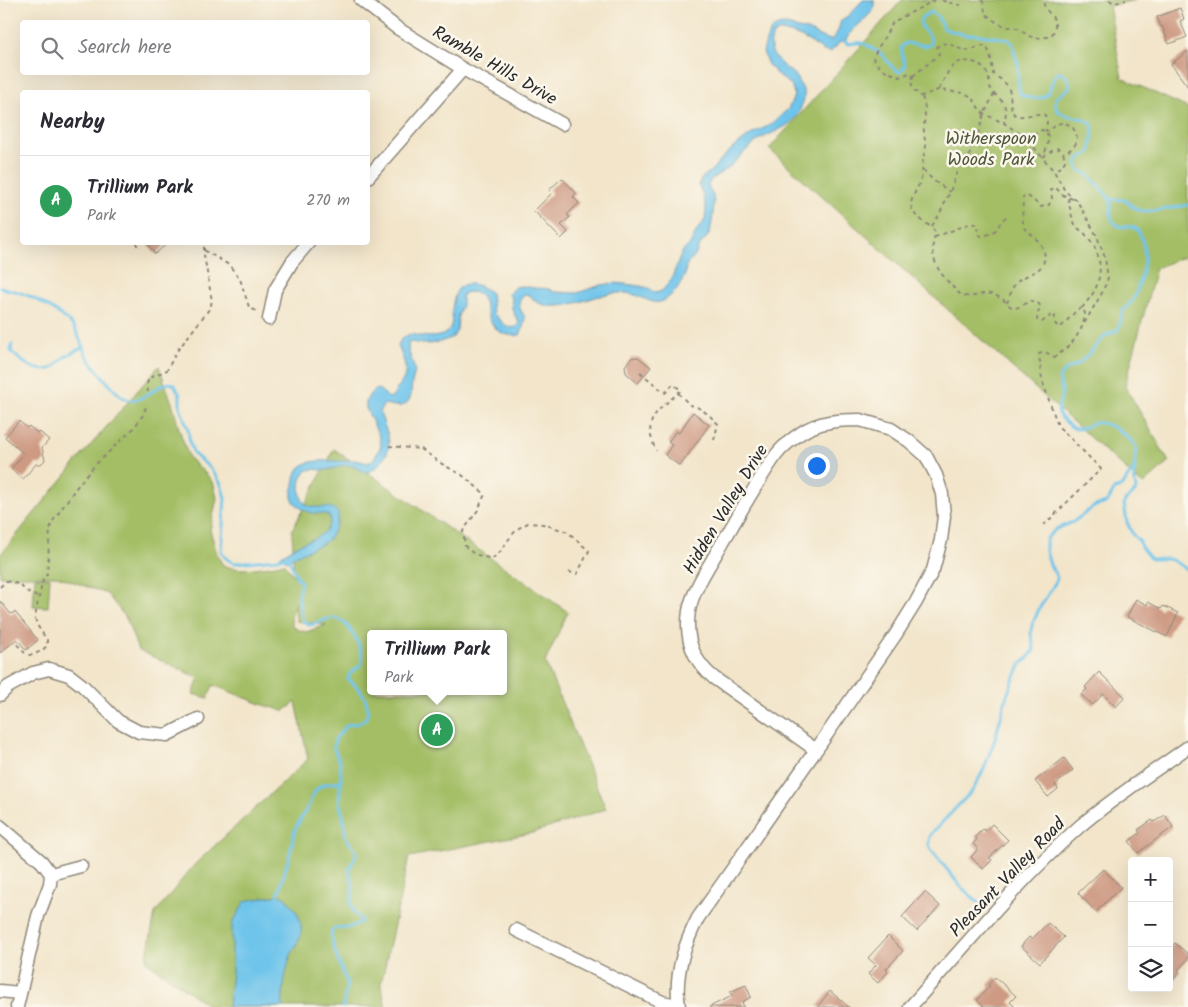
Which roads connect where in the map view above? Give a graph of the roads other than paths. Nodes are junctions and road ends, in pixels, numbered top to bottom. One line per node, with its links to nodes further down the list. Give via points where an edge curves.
1 (361, 0): 2 (street, Ramble Hills Drive, via 397,28)
2 (463, 69): 3 (street, Ramble Hills Drive); 4 (street)
3 (562, 124)
4 (370, 175)
5 (306, 245): 6 (street, via 276,290)
6 (269, 319)
7 (0, 695): 8 (street, via 33,672 49,669 69,675 118,721 139,732 167,735)
8 (198, 719)
9 (1188, 747): 19 (street, Pleasant Valley Road, via 1115,799 1055,850)
10 (816, 750): 10 (street, Hidden Valley Drive, via 706,671 690,642 690,610 694,593 707,569 777,454 802,432 816,425 836,420 860,420 891,429 926,456 942,494 941,540 933,570 916,602); 17 (street, Hidden Valley Drive, via 698,918 682,956)
11 (0, 826): 13 (street, via 42,862)
12 (81, 866): 13 (street)
13 (51, 874): 16 (street)
14 (516, 930): 17 (street, via 662,1002)
15 (0, 991): 16 (street)
16 (19, 993): 18 (street)
17 (678, 1006)
18 (16, 1007)
19 (910, 1007)

